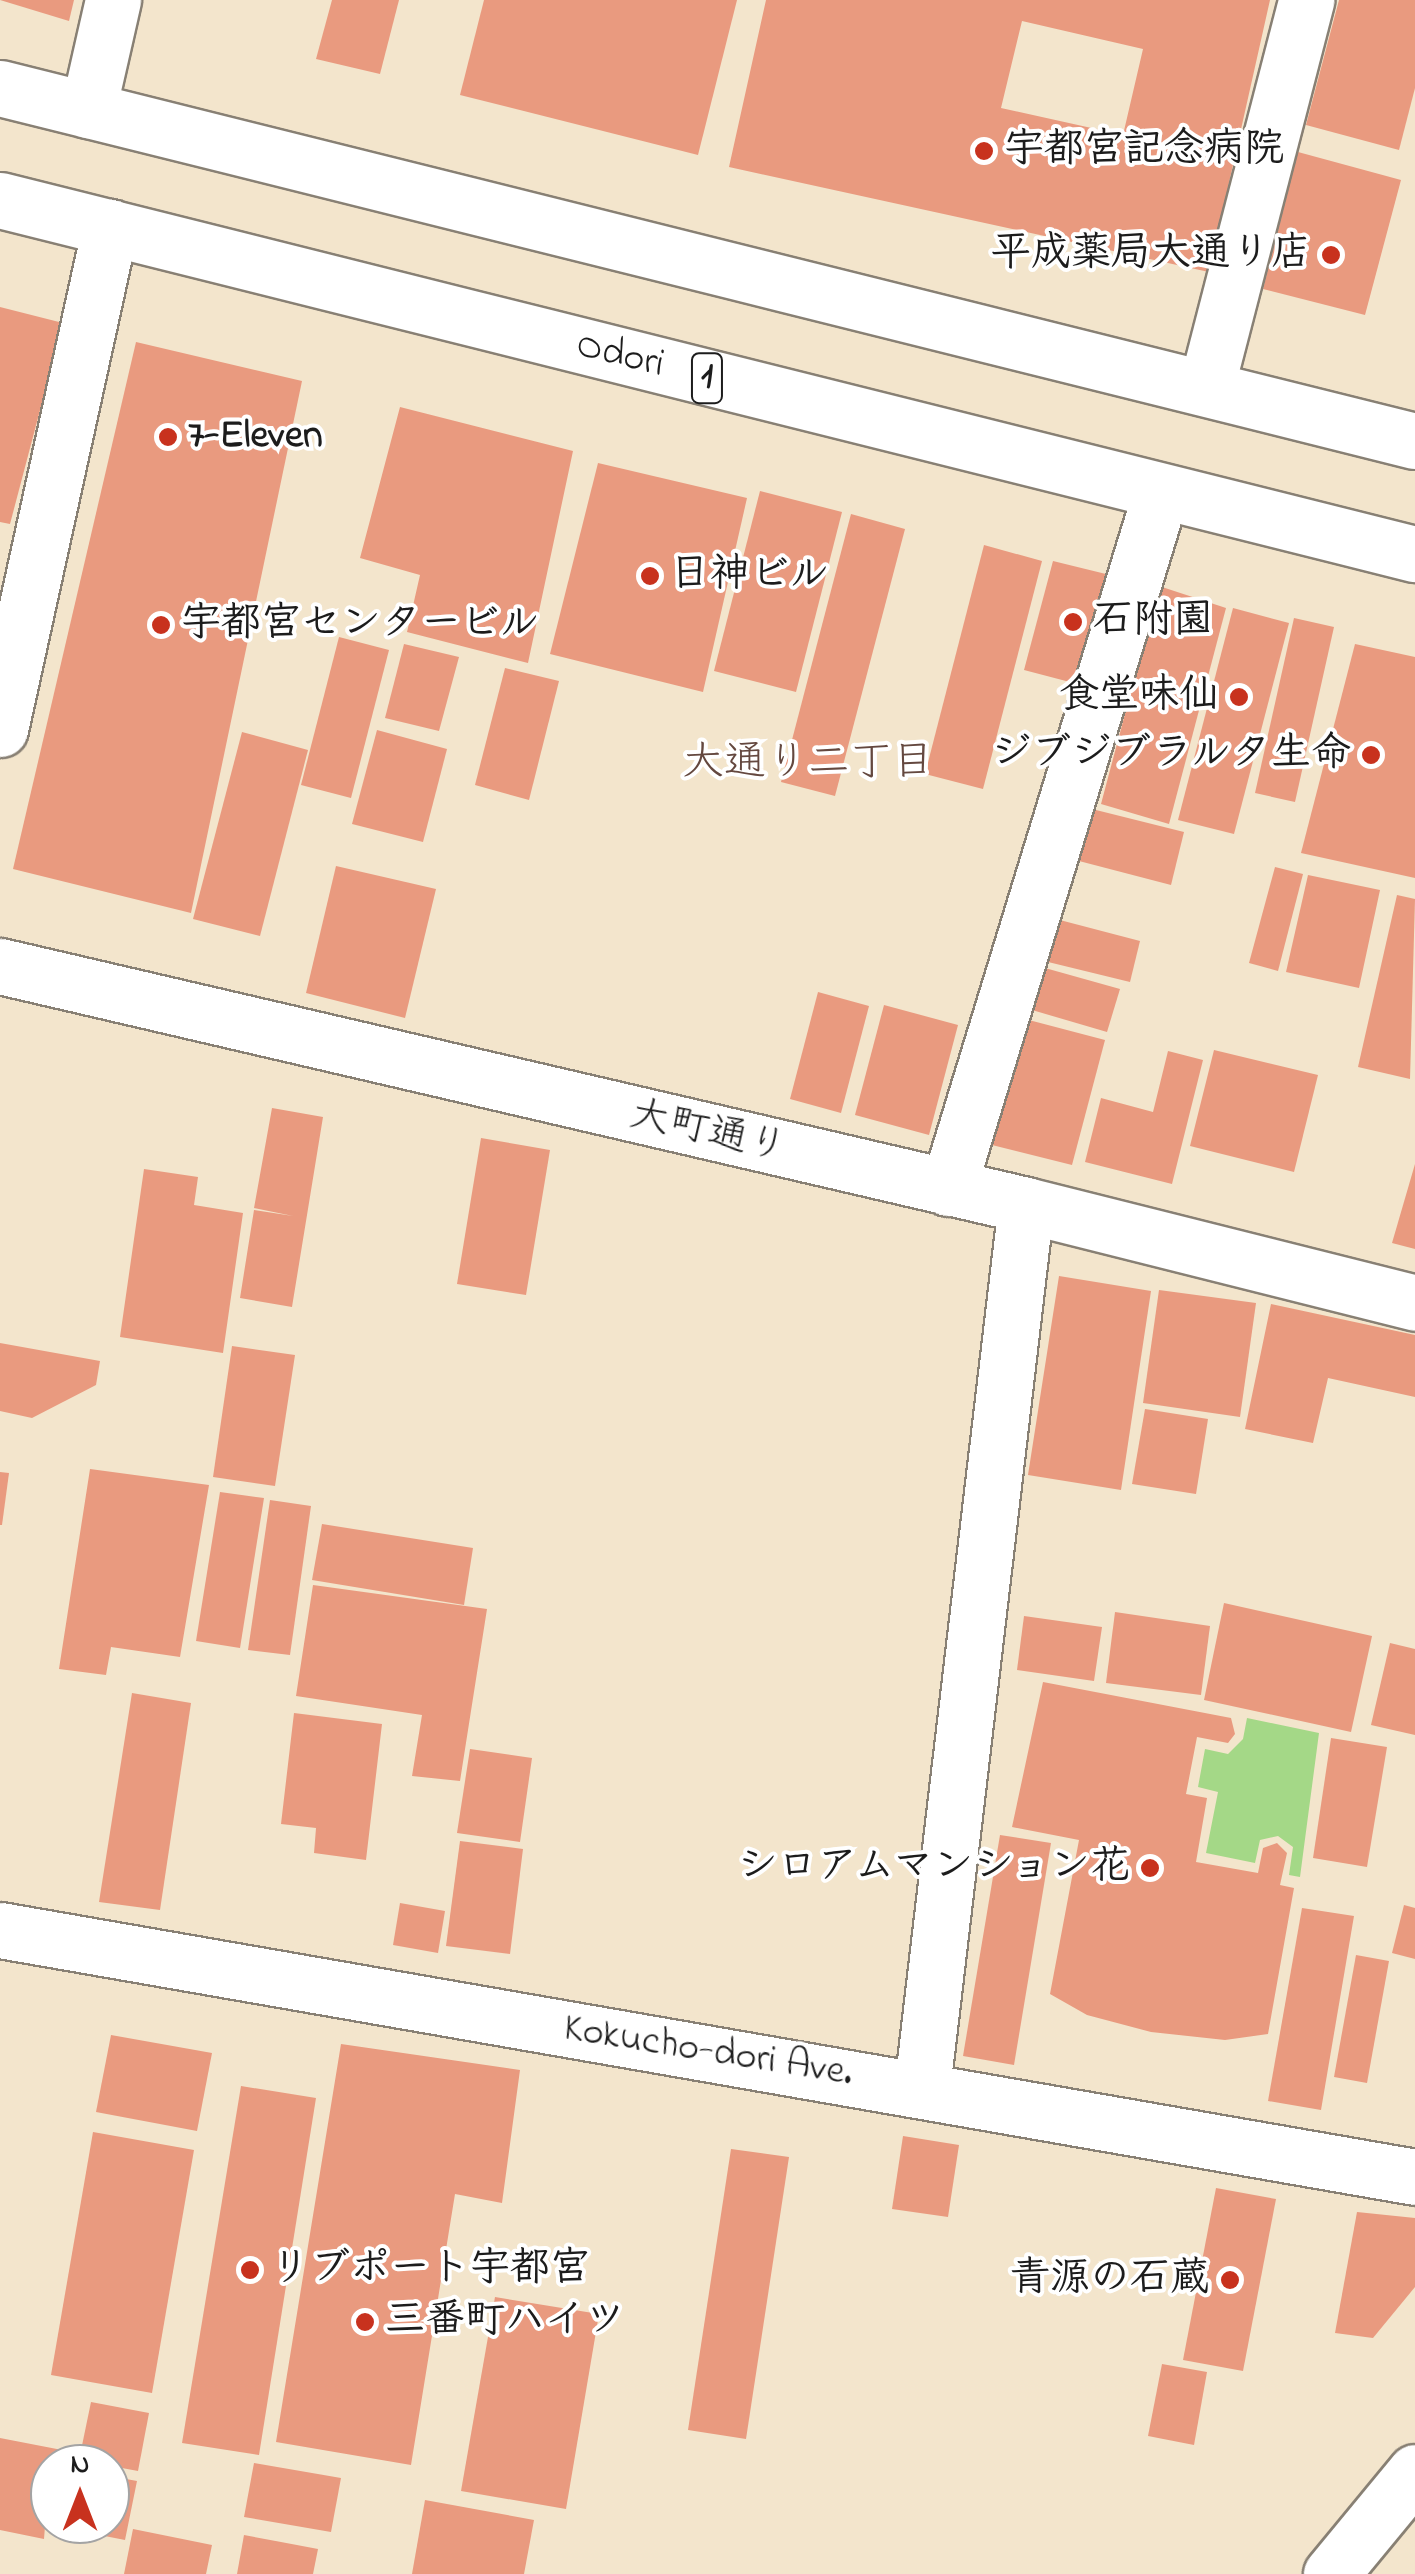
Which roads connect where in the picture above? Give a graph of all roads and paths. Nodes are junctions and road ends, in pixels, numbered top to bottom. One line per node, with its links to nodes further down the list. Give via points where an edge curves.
1 (113, 0): 4 (street)
2 (1306, 0): 7 (street)
3 (0, 88): 4 (street)
4 (88, 110): 7 (street)
5 (0, 200): 6 (street, Odori / 1)
6 (110, 227): 9 (street, Odori / 1); 11 (street)
7 (1206, 388): 8 (street)
8 (1415, 441)
9 (1161, 492): 10 (street, Odori / 1); 13 (street)
10 (1415, 554)
11 (0, 729)
12 (0, 966): 13 (street, 大町通り)
13 (948, 1188): 14 (street, 大町通り)
14 (1026, 1206): 15 (street, 大町通り); 17 (street)
15 (1415, 1303)
16 (0, 1930): 17 (street, Kokucho-dori Ave.)
17 (922, 2087): 18 (street, Kokucho-dori Ave.)
18 (1415, 2178)
19 (1415, 2472): 20 (street)
20 (1331, 2574)

